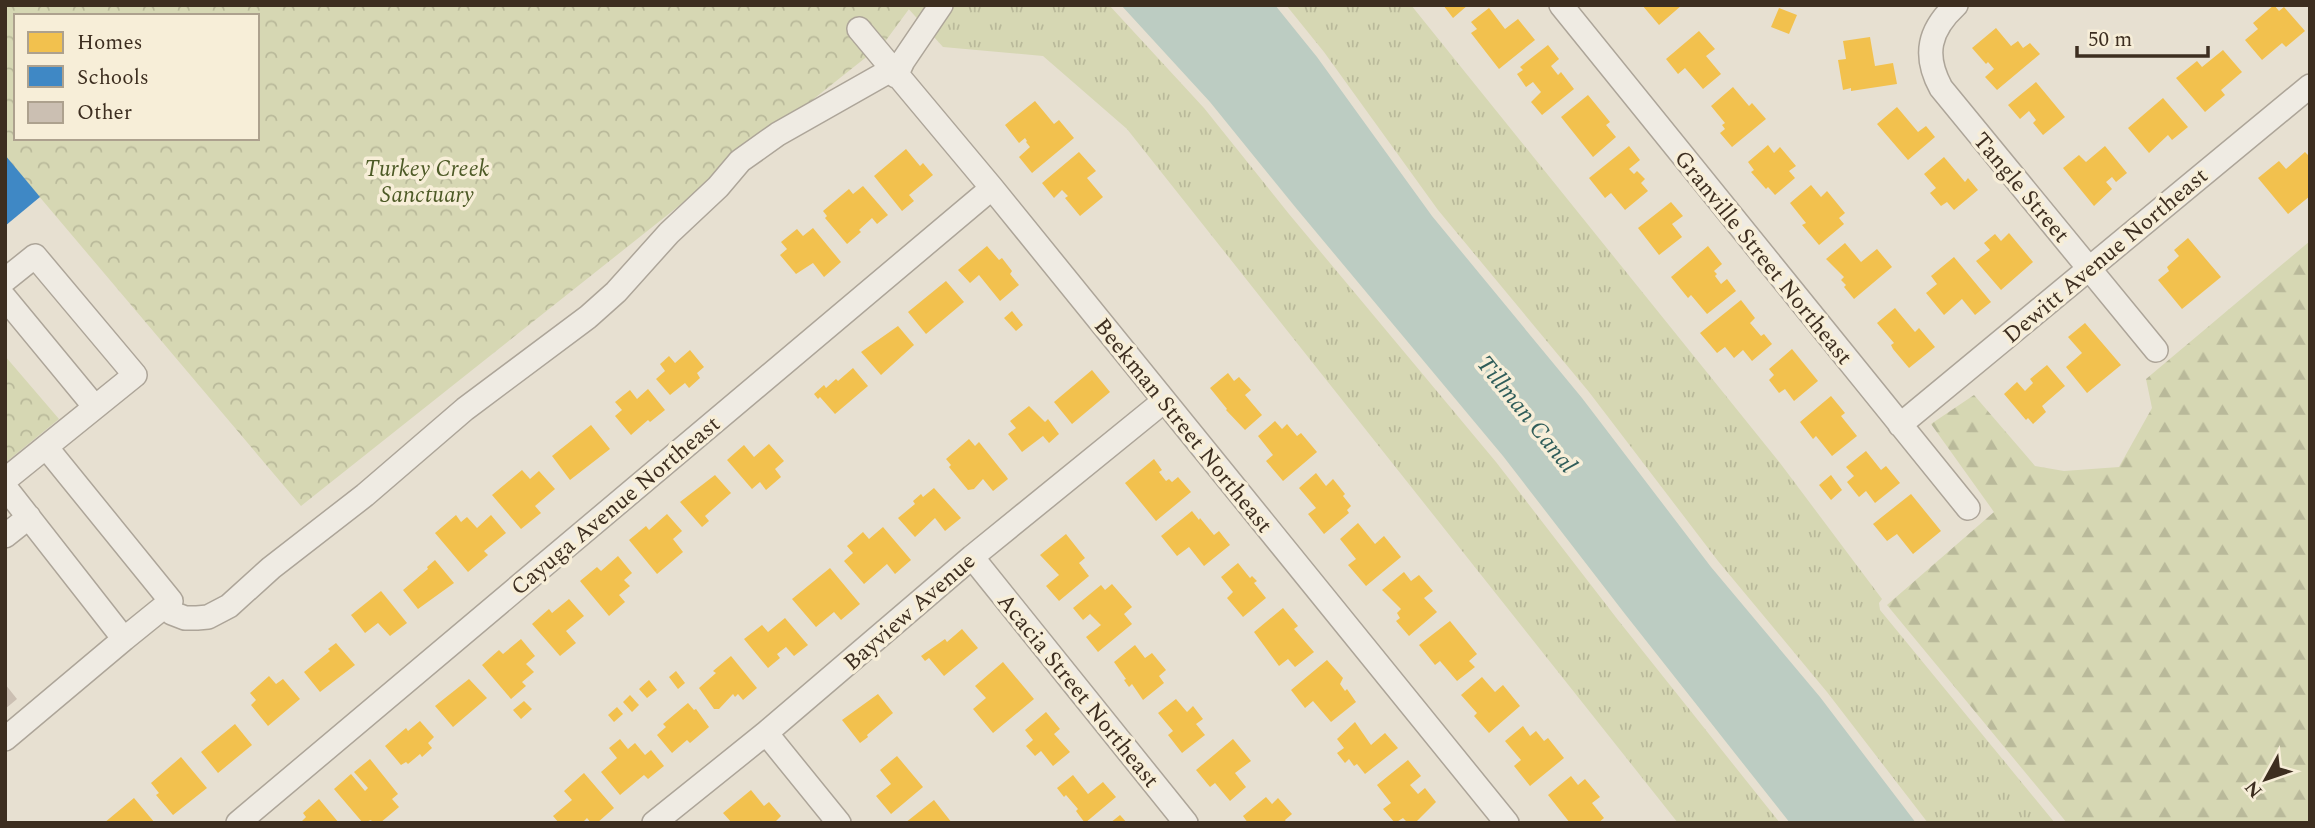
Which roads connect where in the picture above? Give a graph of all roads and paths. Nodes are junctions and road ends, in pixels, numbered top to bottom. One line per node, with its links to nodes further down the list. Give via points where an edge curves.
1 (941, 5): 5 (street)
2 (1956, 5): 8 (street, Tangle Street, via 1940,22 1930,48 1934,76)
3 (1570, 9): 14 (street, Granville Street Northeast)
4 (859, 30): 5 (street, Beekman Street Northeast)
5 (894, 73): 7 (street, Beekman Street Northeast); 22 (street, via 778,135 740,161 588,317 465,410 229,606 197,618 172,613)
6 (2310, 86): 8 (street, Dewitt Avenue Northeast)
7 (992, 188): 12 (street, Beekman Street Northeast); 26 (street, Cayuga Avenue Northeast)
8 (2089, 268): 11 (street, Tangle Street); 14 (street, Dewitt Avenue Northeast)
9 (5, 280): 13 (street, via 35,256 135,375)
10 (5, 298): 13 (street)
11 (2156, 350)
12 (1164, 401): 21 (street, Bayview Avenue); 30 (street, Beekman Street Northeast)
13 (95, 407): 15 (street)
14 (1900, 425): 18 (street, Granville Street Northeast)
15 (46, 447): 16 (street); 22 (street, via 171,601)
16 (5, 480)
17 (5, 486): 19 (street)
18 (1968, 508)
19 (29, 517): 20 (street); 23 (street)
20 (5, 536)
21 (972, 556): 24 (street, Bayview Avenue); 29 (street, Acacia Street Northeast)
22 (166, 606): 23 (street)
23 (124, 639): 25 (street)
24 (766, 733): 27 (street, Bayview Avenue); 28 (street)
25 (5, 739)
26 (238, 823)
27 (654, 823)
28 (839, 823)
29 (1186, 823)
30 (1507, 823)

